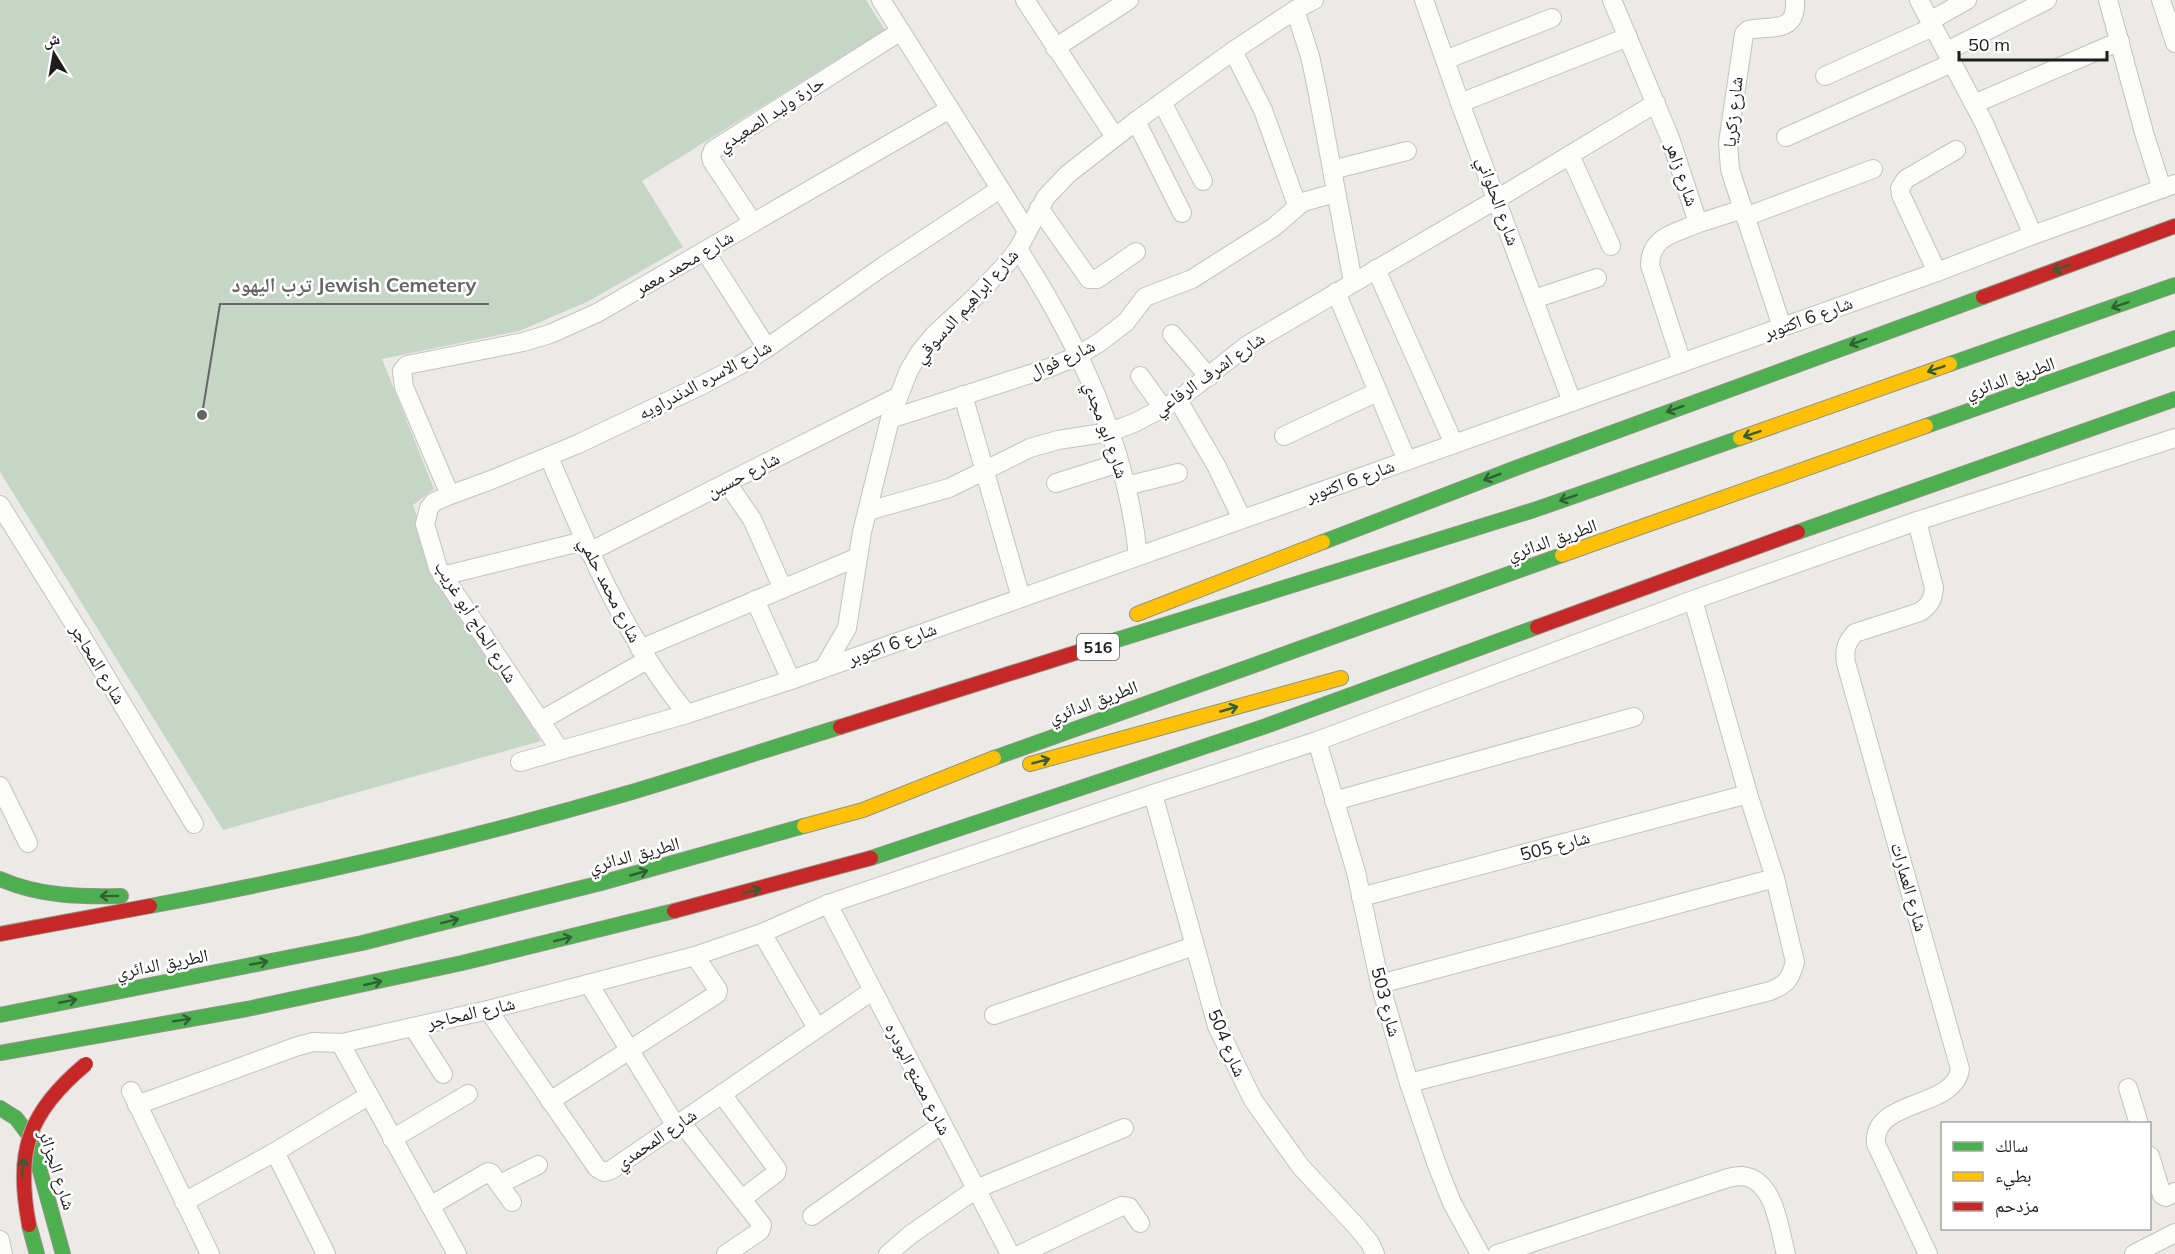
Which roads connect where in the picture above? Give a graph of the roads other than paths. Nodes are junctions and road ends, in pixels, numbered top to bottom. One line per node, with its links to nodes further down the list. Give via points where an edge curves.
1 (881, 0): 16 (street)
2 (1025, 0): 20 (street)
3 (1129, 0): 20 (street)
4 (1314, 0): 13 (street, شارع ابراهيم الدسوقي)
5 (1612, 0): 17 (street, شارع زاهر)
6 (1795, 0): 46 (street, شارع زكريا, via 1796,12 1790,22 1748,30 1741,42 1728,143 1730,169)
7 (1918, 0): 15 (street)
8 (1968, 0): 15 (street)
9 (2047, 0): 22 (street)
10 (2108, 0): 18 (street)
11 (2162, 0): 19 (street)
12 (1428, 1): 23 (street, شارع الحلواني)
13 (1294, 10): 21 (street, شارع ابراهيم الدسوقي); 37 (street, via 1312,67)
14 (1552, 18): 23 (street)
15 (1932, 24): 22 (street); 24 (street)
16 (901, 31): 29 (street); 47 (street, حارة وليد الصعيدي, via 712,150 712,161)
17 (1628, 37): 26 (street); 27 (street, شارع زاهر)
18 (2120, 41): 28 (street); 39 (street)
19 (2175, 43)
20 (1055, 48): 31 (street)
21 (1233, 51): 25 (street, شارع ابراهيم الدسوقي); 43 (street, via 1263,110)
22 (1949, 57): 28 (street); 32 (street)
23 (1445, 60): 26 (street, شارع الحلواني)
24 (1825, 76)
25 (1162, 102): 30 (street, شارع ابراهيم الدسوقي); 38 (street)
26 (1461, 103): 42 (street, شارع الحلواني)
27 (1656, 103): 35 (street, شارع اشرف الرفاعي); 48 (street, شارع زاهر, via 1683,173)
28 (1974, 104): 51 (street)
29 (950, 109): 40 (street); 47 (street, شارع محمد معمر)
30 (1136, 121): 31 (street, شارع ابراهيم الدسوقي); 45 (street)
31 (1115, 137): 44 (street, شارع ابراهيم الدسوقي, via 1054,186)
32 (1786, 137)
33 (1956, 150): 57 (street, via 1906,179 1900,188)
34 (1407, 151): 37 (street)
35 (1570, 155): 42 (street, شارع اشرف الرفاعي); 52 (street)
36 (1873, 169): 46 (street)
37 (1332, 170): 41 (street)
38 (1203, 181)
39 (2168, 187): 51 (street, شارع 6 اكتوبر)
40 (1000, 189): 50 (street); 66 (street, شارع الاسره الدندراويه)
41 (1335, 193): 43 (street, شارع فوال); 59 (street)
42 (1497, 199): 56 (street, شارع اشرف الرفاعي); 62 (street, شارع الحلواني)
43 (1297, 205): 67 (street, شارع فوال, via 1274,227 1192,279 1145,297 1126,322)
44 (1039, 208): 50 (street, شارع ابراهيم الدسوقي); 55 (street, via 1089,279 1096,279)
45 (1182, 213)
46 (1744, 213): 48 (street); 63 (street, شارع زكريا)
47 (753, 223): 54 (street, شارع محمد معمر)
48 (1696, 224): 68 (street, شارع زاهر, via 1666,236 1650,258)
49 (2175, 226): 103 (main road, one-way to 103, via 1516,468)
50 (1027, 231): 53 (street, شارع ابراهيم الدسوقي)
51 (2033, 235): 57 (street, شارع 6 اكتوبر)
52 (1611, 246)
53 (1018, 249): 67 (street, شارع ابو مجدي); 73 (street, شارع ابراهيم الدسوقي, via 920,352)
54 (705, 251): 66 (street); 90 (street, شارع محمد معمر, via 597,313 550,334 407,365 402,371 404,387)
55 (1136, 252)
56 (1376, 269): 59 (street, شارع اشرف الرفاعي); 81 (street)
57 (1937, 272): 63 (street, شارع 6 اكتوبر)
58 (1597, 278): 62 (street)
59 (1353, 282): 61 (street, شارع اشرف الرفاعي)
60 (2175, 285): 114 (main road, الطريق الدائري / 516, one-way to 114, via 1534,510)
61 (1336, 292): 70 (street, شارع اشرف الرفاعي, via 1246,346); 71 (street)
62 (1534, 299): 75 (street, شارع الحلواني)
63 (1782, 327): 68 (street, شارع 6 اكتوبر)
64 (1172, 334): 70 (street)
65 (2175, 338): 124 (main road, الطريق الدائري, via 1032,743)
66 (767, 348): 82 (street, شارع الاسره الدندراويه, via 702,385)
67 (1079, 355): 72 (street, شارع فوال); 78 (street, شارع ابو مجدي)
68 (1682, 363): 75 (street, شارع 6 اكتوبر)
69 (1140, 376): 76 (street)
70 (1209, 377): 76 (street, شارع اشرف الرفاعي)
71 (1377, 392): 79 (street); 83 (street)
72 (963, 396): 77 (street, شارع فوال); 85 (street)
73 (897, 397): 77 (street, شارع ابراهيم الدسوقي); 87 (street, شارع حسين)
74 (2175, 399): 105 (main road)
75 (1572, 402): 81 (street, شارع 6 اكتوبر)
76 (1171, 404): 78 (street, شارع اشرف الرفاعي); 93 (street, via 1217,467)
77 (890, 419): 92 (street, شارع ابراهيم الدسوقي)
78 (1110, 432): 84 (street, شارع ابو مجدي); 85 (street, شارع اشرف الرفاعي, via 1044,443)
79 (1284, 436)
80 (2175, 438): 94 (street, شارع المحاجر)
81 (1454, 444): 83 (street, شارع 6 اكتوبر)
82 (549, 457): 90 (street, شارع الاسره الدندراويه); 95 (street, شارع محمد حلمي)
83 (1407, 461): 93 (street, شارع 6 اكتوبر)
84 (1119, 463): 88 (street); 89 (street, شارع ابو مجدي)
85 (985, 471): 92 (street, شارع اشرف الرفاعي, via 949,488); 100 (street)
86 (1178, 473): 89 (street)
87 (727, 483): 95 (street, شارع حسين); 99 (street, via 752,519)
88 (1056, 483)
89 (1126, 486): 96 (street, شارع ابو مجدي)
90 (450, 495): 98 (street, شارع الحاج أبو غريب, via 434,502 425,524)
91 (0, 505): 125 (street, شارع المحاجر)
92 (868, 511): 97 (street, شارع ابراهيم الدسوقي)
93 (1242, 519): 96 (street, شارع 6 اكتوبر)
94 (1917, 521): 102 (street, شارع المحاجر); 191 (street, شارع العمارات, via 1934,588 1929,606 1855,633 1844,651 1960,1070 1952,1086 1887,1117 1875,1136)
95 (587, 546): 98 (street, شارع حسين); 106 (street, شارع محمد حلمي)
96 (1138, 556): 100 (street, شارع 6 اكتوبر)
97 (858, 557): 99 (street); 108 (street, شارع ابراهيم الدسوقي, via 848,628)
98 (442, 576): 113 (street, شارع الحاج أبو غريب)
99 (783, 589): 101 (street)
100 (1020, 598): 108 (street, شارع 6 اكتوبر)
101 (755, 600): 106 (street); 110 (street)
102 (1693, 600): 115 (street, شارع المحاجر); 122 (street)
103 (1127, 617)
104 (1060, 643): 114 (main road)
105 (1481, 647): 107 (main road); 142 (main road, one-way to 105, via 462,963 676,911 888,853 1266,726)
106 (644, 654): 111 (street, شارع محمد حلمي); 113 (street)
107 (1391, 666)
108 (824, 668): 110 (street, شارع 6 اكتوبر)
109 (1358, 674): 118 (main road, one-way to 109)
110 (791, 680): 111 (street, شارع 6 اكتوبر)
111 (687, 714): 116 (street, شارع 6 اكتوبر)
112 (1635, 717): 123 (street)
113 (540, 721): 116 (street, شارع الحاج أبو غريب)
114 (838, 728): 129 (main road, الطريق الدائري / 516, via 631,792 422,848)
115 (1317, 741): 121 (street, شارع المحاجر); 123 (street, شارع 503)
116 (560, 750): 117 (street, شارع 6 اكتوبر)
117 (520, 762)
118 (1016, 768)
119 (983, 777): 124 (main road)
120 (0, 786): 126 (street)
121 (1153, 794): 131 (street, شارع المحاجر); 134 (street, شارع 504)
122 (1748, 795): 127 (street); 130 (street, شارع 505)
123 (1334, 801): 130 (street, شارع 503)
124 (863, 810): 140 (main road, الطريق الدائري, one-way to 124, via 362,943 601,883)
125 (194, 824)
126 (28, 843)
127 (1775, 878): 137 (street); 151 (street, via 1795,962 1785,985)
128 (0, 879): 129 (main road, one-way to 128, via 67,896 38,893)
129 (210, 895): 133 (main road, الطريق الدائري / 516)
130 (1361, 897): 137 (street, شارع 503)
131 (828, 904): 132 (street, شارع المحاجر); 138 (street, شارع مصنع البودره)
132 (762, 933): 135 (street, شارع المحاجر); 144 (street)
133 (0, 934)
134 (1194, 946): 141 (street); 187 (street, شارع 504, via 1216,1026 1253,1100 1301,1167 1357,1227)
135 (695, 956): 136 (street, شارع المحاجر); 147 (street, via 717,994)
136 (590, 984): 139 (street, شارع المحاجر); 147 (street)
137 (1380, 984): 151 (street, شارع 503)
138 (872, 991): 144 (street, شارع المحمدي); 160 (street, شارع مصنع البودره)
139 (488, 1010): 143 (street, شارع المحاجر); 156 (street, شارع المحمدي)
140 (5, 1014)
141 (994, 1015)
142 (149, 1026): 146 (main road); 148 (main road)
143 (413, 1027): 145 (street, شارع المحاجر); 150 (street)
144 (817, 1028): 154 (street, شارع المحمدي)
145 (342, 1043): 155 (street); 170 (street, شارع المحاجر, via 314,1042 295,1047 134,1098)
146 (113, 1047)
147 (630, 1051): 156 (street); 159 (street)
148 (0, 1053)
149 (90, 1061): 179 (main road, one-way to 149, bridge, via 23,1203 29,1134 52,1094 67,1077)
150 (443, 1074)
151 (1409, 1083): 188 (street, شارع 503, via 1452,1203)
152 (2128, 1088): 158 (street)
153 (468, 1094): 162 (street)
154 (722, 1094): 159 (street, شارع المحمدي); 169 (street, via 777,1169)
155 (368, 1096): 162 (street); 163 (street)
156 (550, 1101): 159 (street, شارع المحمدي, via 597,1168 604,1172)
157 (0, 1108): 180 (main road, شارع الجزائر, via 16,1118 31,1138)
158 (2138, 1122)
159 (678, 1124): 169 (street)
160 (941, 1125): 167 (street, شارع مصنع البودره); 173 (street)
161 (1124, 1128): 167 (street)
162 (392, 1139): 172 (street)
163 (275, 1152): 170 (street); 182 (street)
164 (2151, 1159): 168 (street, via 2162,1195)
165 (538, 1165): 166 (street)
166 (500, 1184): 171 (street); 172 (street, via 488,1172)
167 (976, 1189): 177 (street, شارع مصنع البودره); 185 (street)
168 (2175, 1192)
169 (742, 1199): 184 (street, via 762,1229)
170 (184, 1202): 181 (street)
171 (512, 1202)
172 (430, 1206): 183 (street)
173 (812, 1216)
174 (1140, 1222): 186 (street, via 1129,1208 1122,1206)
175 (2175, 1233): 192 (street)
176 (0, 1240): 178 (street)
177 (1001, 1250)
178 (3, 1254)
179 (37, 1254)
180 (63, 1254)
181 (210, 1254)
182 (326, 1254)
183 (456, 1254)
184 (726, 1254)
185 (888, 1254)
186 (1021, 1254)
187 (1375, 1254)
188 (1480, 1254)
189 (1497, 1254): 190 (street, via 1743,1176 1767,1191)
190 (1786, 1254)
191 (1928, 1254)
192 (2134, 1254)

